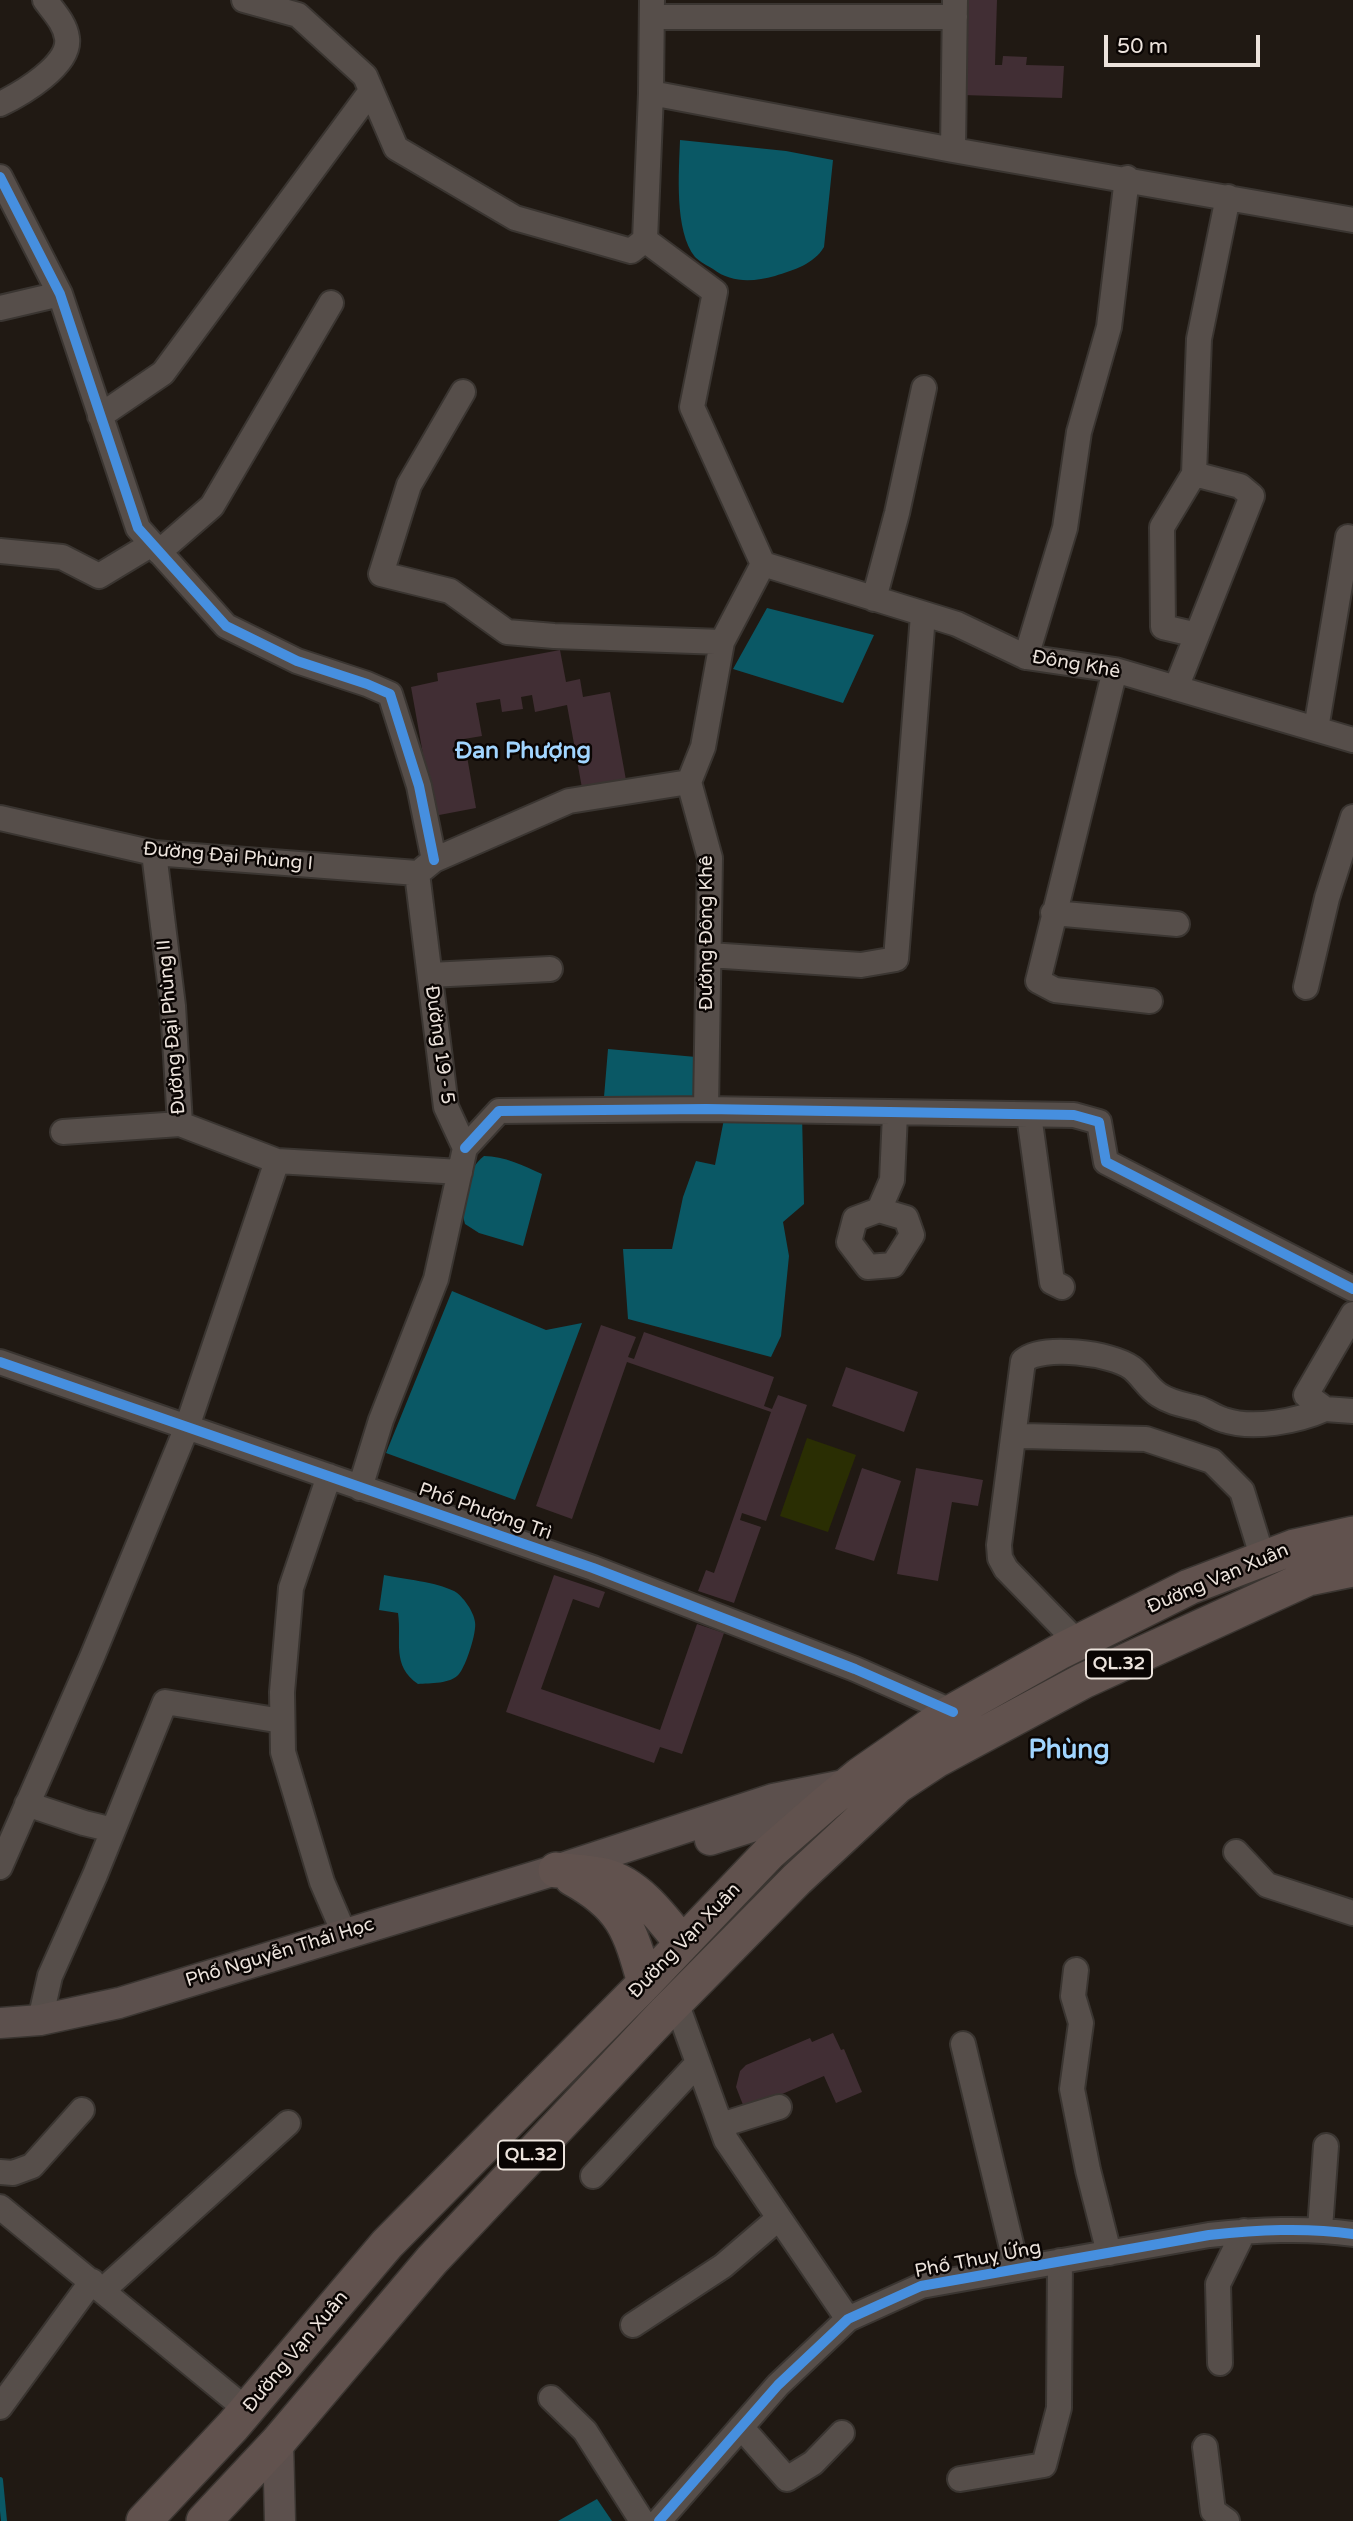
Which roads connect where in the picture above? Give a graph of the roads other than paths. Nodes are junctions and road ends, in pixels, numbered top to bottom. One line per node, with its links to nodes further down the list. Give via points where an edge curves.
1 (45, 0): 7 (street, via 65,30 66,53 38,80)
2 (244, 0): 5 (street, via 298,15 365,76)
3 (955, 8): 4 (street); 8 (street)
4 (652, 9): 6 (street)
5 (371, 91): 13 (street, via 396,148 515,218 631,251); 19 (street, via 163,373)
6 (652, 93): 8 (street); 13 (street)
7 (0, 104)
8 (953, 150): 10 (street)
9 (0, 177): 14 (street)
10 (1127, 178): 11 (street); 29 (street, via 1109,327 1079,432 1065,528)
11 (1228, 197): 12 (street); 20 (street, via 1199,340)
12 (1353, 220)
13 (645, 240): 24 (street, via 715,292 692,407)
14 (60, 294): 16 (street); 19 (street)
15 (331, 303): 22 (street, via 212,506)
16 (0, 308)
17 (924, 388): 25 (street)
18 (463, 392): 28 (street, via 409,485 381,573 450,591 507,632)
19 (100, 416): 22 (street, via 138,528)
20 (1194, 474): 27 (street, via 1163,527 1161,579 1163,627); 27 (street, via 1240,486 1252,496)
21 (1348, 537): 32 (street)
22 (155, 548): 23 (street, via 99,576 62,557); 38 (street, Đường 19 - 5, via 226,626 297,661 390,694 419,786)
23 (0, 551)
24 (763, 564): 25 (street, Đông Khê); 28 (street)
25 (874, 599): 26 (street, Đông Khê)
26 (923, 615): 29 (street, Đông Khê, via 957,624); 41 (street, via 897,959 861,965)
27 (1197, 635): 31 (street)
28 (722, 642): 34 (street, via 703,747)
29 (1027, 657): 30 (street, Đông Khê)
30 (1115, 670): 31 (street, Đông Khê); 39 (street)
31 (1176, 688): 32 (street, Đông Khê)
32 (1315, 729): 33 (street, Đông Khê)
33 (1353, 740)
34 (689, 782): 38 (street, via 569,801); 41 (street, Đường Đông Khê, via 710,858)
35 (1353, 817): 44 (street)
36 (0, 818): 37 (street, Đường Đại Phùng I)
37 (154, 853): 38 (street, Đường Đại Phùng I); 49 (street, Đường Đại Phùng II, via 173,1006)
38 (425, 867): 43 (street, Đường 19 - 5)
39 (1053, 913): 40 (street); 45 (street, via 1038,981 1055,990)
40 (1177, 924)
41 (709, 955): 46 (street, Đường Đông Khê)
42 (550, 969): 43 (street)
43 (430, 975): 51 (street, Đường 19 - 5, via 446,1107)
44 (1306, 987)
45 (1150, 1001)
46 (706, 1109): 47 (street); 51 (street, via 499,1111)
47 (895, 1114): 48 (street); 53 (street, via 892,1181)
48 (1029, 1115): 54 (street, via 1052,1282); 55 (street, via 1074,1115 1099,1122 1105,1162)
49 (180, 1124): 50 (street); 52 (street, Đường Đại Phùng II)
50 (63, 1132)
51 (462, 1160): 52 (street, Đường Đại Phùng II); 63 (street, via 436,1279 381,1420)
52 (276, 1161): 60 (street)
53 (879, 1210)
54 (1062, 1287)
55 (1353, 1289)
56 (1353, 1314): 58 (street, via 1306,1395)
57 (0, 1363): 60 (street, Phố Phượng Trì)
58 (1325, 1409): 59 (street); 67 (street, via 1303,1419 1225,1421 1169,1400 1132,1368 1103,1356 1038,1353 1023,1361 1000,1558)
59 (1353, 1411)
60 (187, 1427): 62 (street, Phố Phượng Trì); 72 (street)
61 (1023, 1436): 65 (street, via 1146,1439 1212,1461 1242,1491)
62 (329, 1476): 63 (street, Phố Phượng Trì); 69 (street, via 291,1588)
63 (360, 1488): 68 (street, Phố Phượng Trì, via 593,1568 855,1669)
64 (1353, 1534): 65 (highway, Đường Vạn Xuân / QL.32)
65 (1264, 1559): 67 (highway, Đường Vạn Xuân / QL.32, via 1189,1587)
66 (1353, 1569): 70 (highway, Đường Vạn Xuân / QL.32, via 1308,1578 1083,1681)
67 (1078, 1643): 68 (highway, Đường Vạn Xuân / QL.32)
68 (953, 1712): 71 (highway, Đường Vạn Xuân / QL.32)
69 (282, 1720): 74 (street, via 165,1702); 79 (street, via 283,1752 301,1816)
70 (897, 1786): 71 (main road, QL.32); 73 (highway, Đường Vạn Xuân / QL.32)
71 (825, 1793): 73 (highway); 77 (main road, Phố Nguyễn Thái Học / QL.32); 80 (highway, Đường Vạn Xuân / QL.32)
72 (27, 1804): 74 (street); 76 (street)
73 (850, 1829): 83 (highway, Đường Vạn Xuân / QL.32)
74 (113, 1830): 84 (street, via 50,1976)
75 (1236, 1852): 78 (street, via 1267,1885)
76 (0, 1867)
77 (556, 1870): 79 (main road, Phố Nguyễn Thái Học / QL.32); 80 (highway, via 606,1877 625,1885); 82 (highway, via 601,1896 621,1916)
78 (1353, 1913)
79 (344, 1933): 84 (main road, Phố Nguyễn Thái Học / QL.32, via 119,2003)
80 (682, 1943): 82 (highway, Đường Vạn Xuân / QL.32)
81 (1076, 1970): 100 (street, via 1073,1996 1081,2023 1072,2089)
82 (645, 1983): 109 (highway, Đường Vạn Xuân / QL.32, via 387,2244)
83 (676, 2002): 87 (street); 112 (highway, Đường Vạn Xuân / QL.32, via 432,2260)
84 (40, 2020): 85 (main road, Phố Nguyễn Thái Học / QL.32)
85 (0, 2023)
86 (963, 2044): 102 (street)
87 (698, 2063): 91 (street); 94 (street)
88 (779, 2107): 91 (street)
89 (82, 2110): 93 (street, via 32,2166)
90 (288, 2123): 103 (street)
91 (721, 2125): 96 (street, via 726,2140)
92 (1326, 2146): 97 (street)
93 (0, 2172)
94 (593, 2176)
95 (0, 2207): 103 (street)
96 (779, 2218): 104 (street); 105 (street, via 723,2266)
97 (1320, 2229): 98 (street, Phố Thuỵ Ứng); 99 (street, Phố Thuỵ Ứng)
98 (1244, 2231): 100 (street, Phố Thuỵ Ứng); 106 (street, via 1218,2284)
99 (1353, 2234)
100 (1109, 2253): 101 (street, Phố Thuỵ Ứng)
101 (1060, 2261): 102 (street, Phố Thuỵ Ứng); 114 (street, via 1059,2408 1044,2465)
102 (1017, 2269): 104 (street, Phố Thuỵ Ứng, via 921,2286)
103 (98, 2285): 108 (street); 109 (street)
104 (848, 2319): 110 (street, Phố Thuỵ Ứng)
105 (633, 2325)
106 (1220, 2363)
107 (551, 2398): 118 (street, via 585,2431)
108 (0, 2407)
109 (247, 2410): 115 (highway, Đường Vạn Xuân / QL.32)
110 (741, 2427): 111 (street, via 787,2479 813,2463); 119 (street, Phố Thuỵ Ứng)
111 (842, 2433)
112 (278, 2442): 116 (highway, Đường Vạn Xuân / QL.32); 117 (main road)
113 (1205, 2447): 120 (street, via 1213,2511)
114 (960, 2479)
115 (144, 2521)
116 (204, 2521)
117 (280, 2521)
118 (642, 2521)
119 (659, 2521)
120 (1227, 2521)

